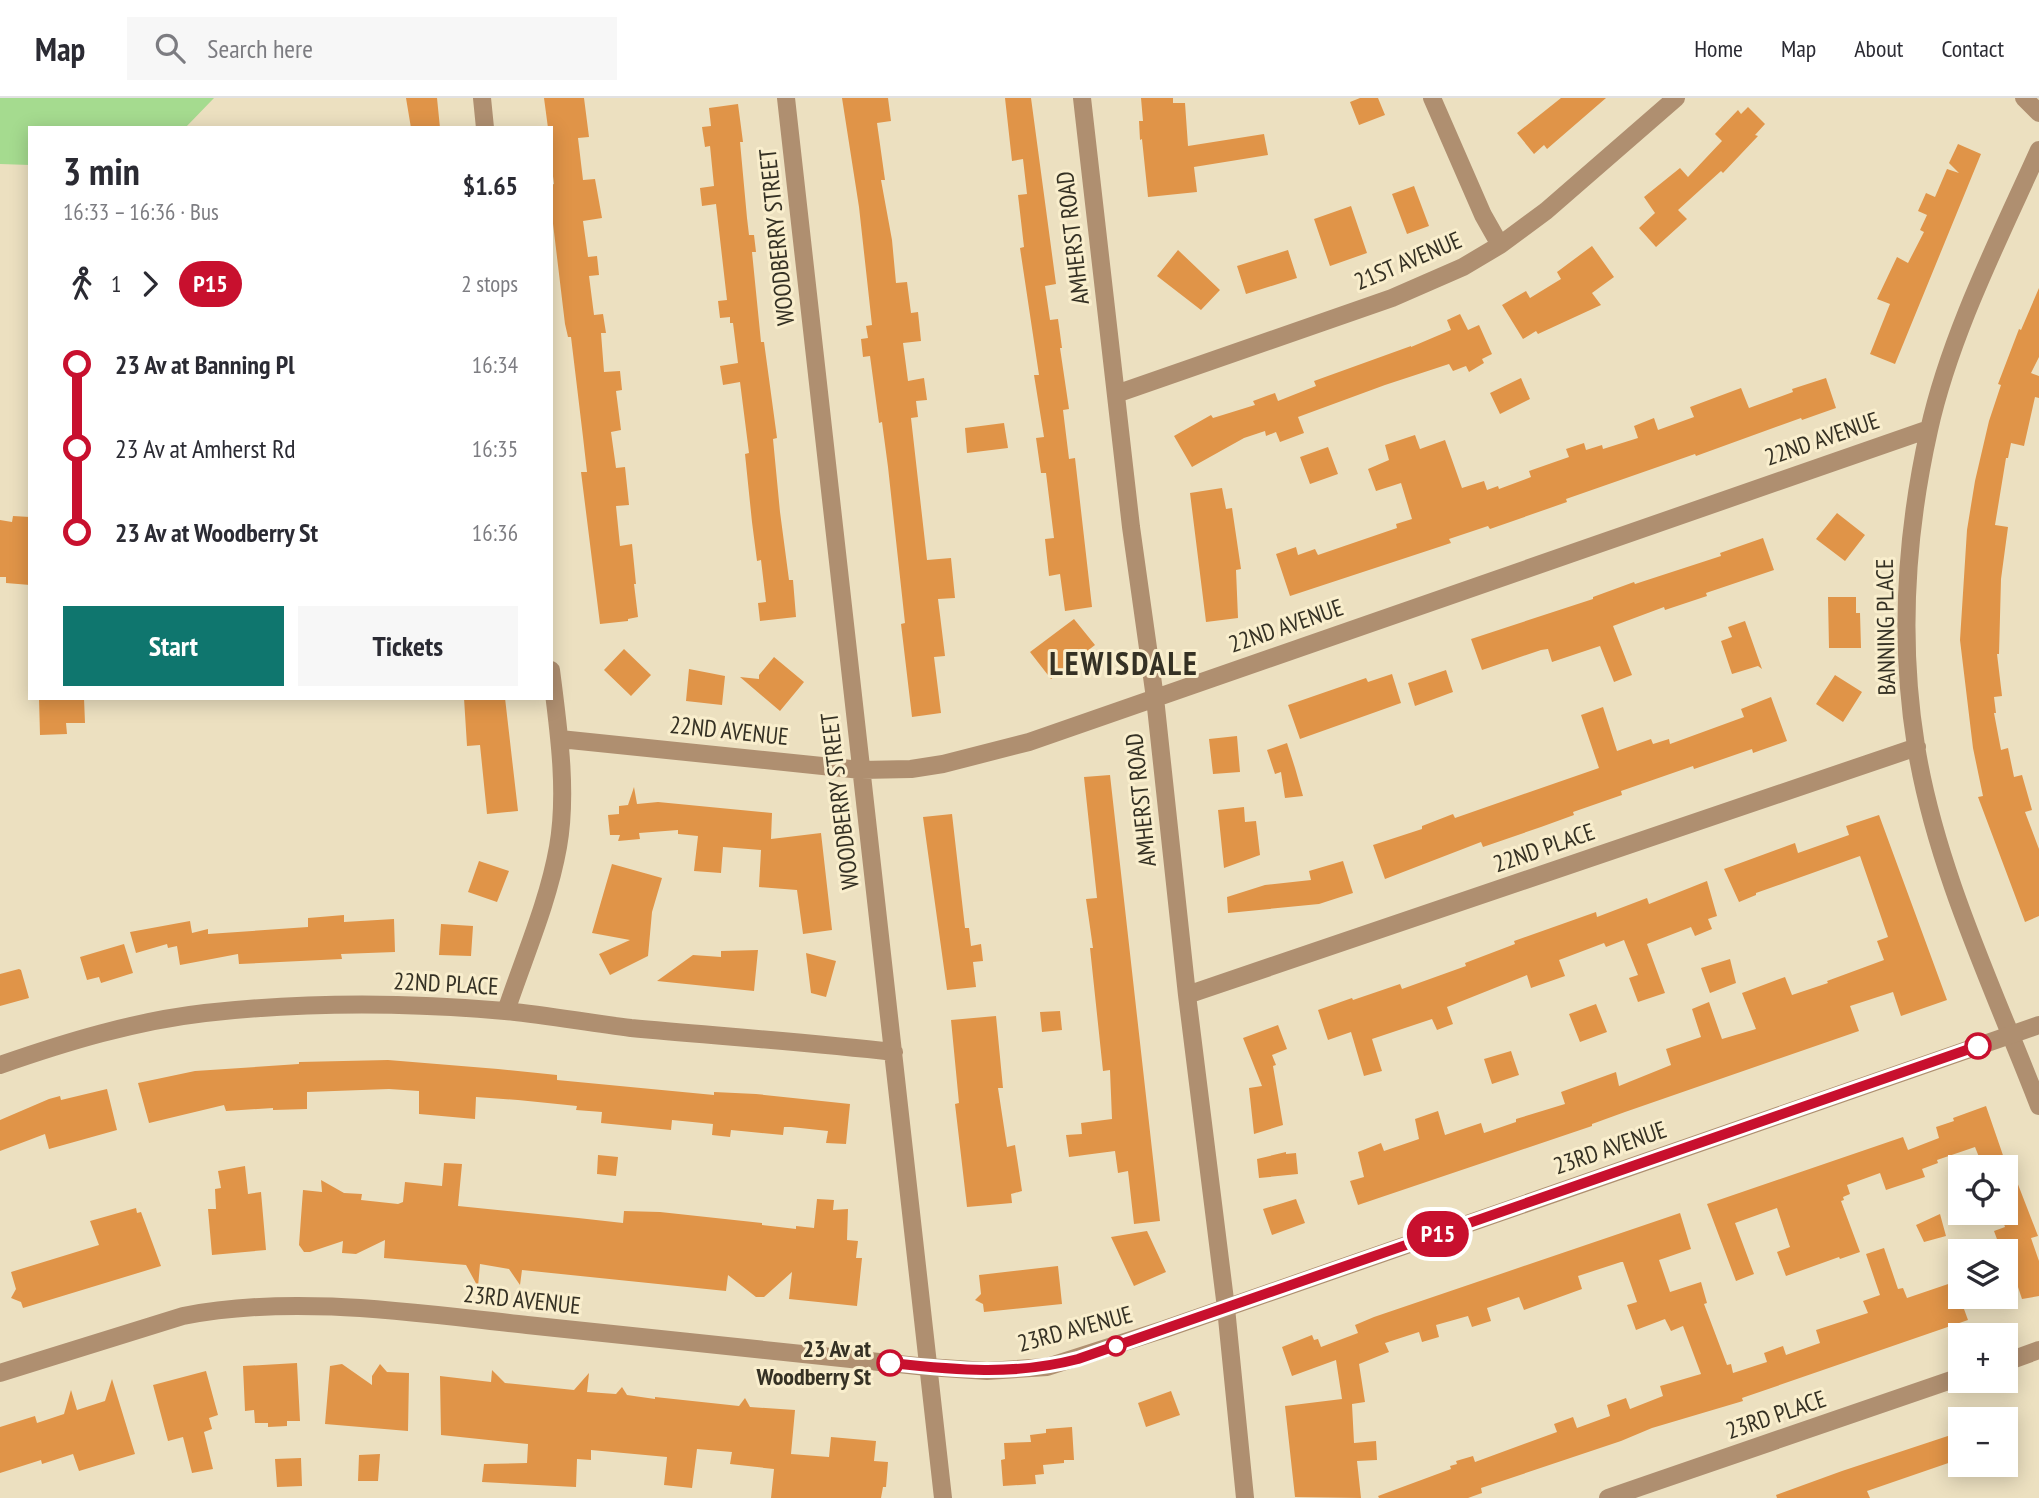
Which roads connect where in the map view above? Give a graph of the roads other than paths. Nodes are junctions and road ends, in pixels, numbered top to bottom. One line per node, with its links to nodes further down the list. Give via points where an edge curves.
1 (482, 98): 8 (street)
2 (786, 98): 17 (street, WOODBERRY STREET)
3 (1082, 98): 11 (street, AMHERST ROAD)
4 (1433, 98): 10 (street)
5 (1676, 98): 10 (street, 21ST AVENUE)
6 (2024, 98): 7 (street)
7 (2039, 113)
8 (485, 126)
9 (2039, 150): 12 (street, BANNING PLACE, via 1975,293)
10 (1500, 246): 11 (street, 21ST AVENUE, via 1392,298)
11 (1116, 394): 14 (street, AMHERST ROAD)
12 (1929, 429): 14 (street, 22ND AVENUE); 16 (street, BANNING PLACE, via 1909,558 1907,651)
13 (553, 685): 15 (street)
14 (1155, 698): 17 (street, 22ND AVENUE, via 974,757 911,769); 18 (street, AMHERST ROAD)
15 (560, 739): 17 (street, 22ND AVENUE); 19 (street, via 559,845)
16 (1917, 747): 18 (street, 22ND PLACE); 21 (street, BANNING PLACE, via 1955,890)
17 (861, 770): 22 (street, WOODBERRY STREET)
18 (1187, 995): 25 (street, AMHERST ROAD)
19 (506, 1011): 22 (street, 22ND PLACE, via 584,1023); 23 (street, 22ND PLACE, via 352,1005 204,1013 90,1037)
20 (2039, 1025): 21 (street, 23RD AVENUE)
21 (2011, 1035): 24 (street, BANNING PLACE); 25 (street, 23RD AVENUE)
22 (894, 1052): 28 (street, WOODBERRY STREET)
23 (0, 1065)
24 (2039, 1106)
25 (1226, 1308): 28 (street, 23RD AVENUE, via 1047,1367 988,1371); 32 (street, AMHERST ROAD)
26 (2039, 1350): 27 (street)
27 (2018, 1358)
28 (928, 1367): 29 (street, 23RD AVENUE, via 404,1312 280,1306 183,1317); 31 (street, WOODBERRY STREET)
29 (0, 1373)
30 (1948, 1381): 33 (street, 23RD PLACE)
31 (943, 1498)
32 (1245, 1498)
33 (1608, 1498)

